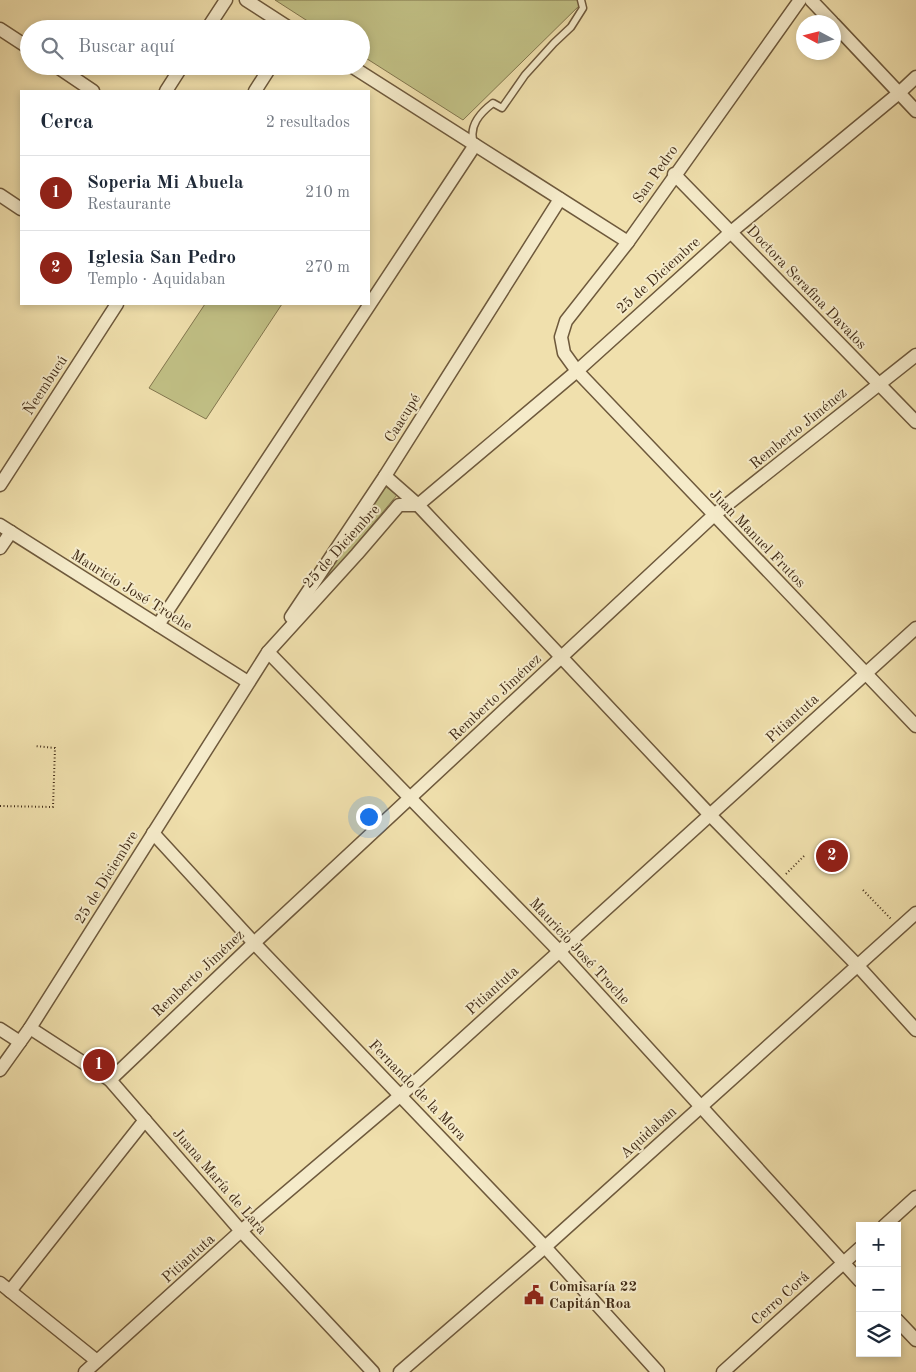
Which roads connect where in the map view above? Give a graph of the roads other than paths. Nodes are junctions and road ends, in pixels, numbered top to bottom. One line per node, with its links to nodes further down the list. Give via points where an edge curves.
1 (226, 0): 7 (street)
2 (246, 0): 8 (street)
3 (581, 0): 22 (lane, via 583,8 571,27 526,75 502,108 493,103 483,111 473,125)
4 (800, 0): 23 (street, San Pedro)
5 (811, 0): 6 (street)
6 (825, 15)
7 (213, 20)
8 (277, 20)
9 (0, 29): 11 (street)
10 (841, 31): 20 (street)
11 (20, 42)
12 (69, 75): 17 (street)
13 (176, 75): 18 (street)
14 (266, 75): 19 (street)
15 (364, 75): 22 (street)
16 (916, 77): 20 (street, 25 de Diciembre)
17 (92, 90)
18 (167, 90)
19 (256, 90)
20 (899, 93): 21 (street); 27 (street, 25 de Diciembre)
21 (916, 111)
22 (475, 145): 24 (street); 29 (street)
23 (674, 174): 27 (street, Doctora Serafina Davalos); 28 (street, San Pedro)
24 (560, 198): 28 (street); 36 (street, Caacupé)
25 (2, 201): 26 (street)
26 (20, 209)
27 (730, 232): 33 (street, 25 de Diciembre); 34 (street, Doctora Serafina Davalos)
28 (628, 242): 33 (street, San Pedro, via 566,321 561,338 564,353)
29 (370, 304)
30 (116, 305): 37 (street, Ñeembucú)
31 (369, 305): 42 (street)
32 (916, 355): 34 (street, Remberto Jiménez)
33 (577, 371): 38 (street, 25 de Diciembre); 39 (street, Juan Manuel Frutos)
34 (879, 384): 35 (street, Doctora Serafina Davalos); 39 (street, Remberto Jiménez)
35 (916, 422)
36 (385, 476): 38 (street); 44 (street, Caacupé)
37 (0, 485)
38 (418, 505): 44 (street, 25 de Diciembre, via 398,505); 45 (street)
39 (714, 515): 45 (street, Remberto Jiménez); 46 (street, Juan Manuel Frutos)
40 (5, 528): 41 (street); 42 (street, Mauricio José Troche)
41 (0, 548)
42 (158, 625): 47 (street, Mauricio José Troche)
43 (916, 628): 46 (street, Pitiantuta)
44 (268, 652): 47 (street, 25 de Diciembre); 49 (street, Mauricio José Troche)
45 (562, 657): 49 (street, Remberto Jiménez); 50 (street)
46 (866, 673): 48 (street, Juan Manuel Frutos); 50 (street, Pitiantuta)
47 (248, 682): 51 (street, 25 de Diciembre)
48 (916, 726)
49 (410, 798): 53 (street, Remberto Jiménez); 54 (street, Mauricio José Troche)
50 (710, 814): 54 (street, Pitiantuta); 55 (street)
51 (153, 833): 53 (street, Fernando de la Mora); 56 (street, 25 de Diciembre)
52 (916, 913): 55 (street, Aquidaban)
53 (254, 943): 61 (street, Remberto Jiménez); 62 (street, Fernando de la Mora)
54 (560, 951): 62 (street, Pitiantuta); 63 (street, Mauricio José Troche)
55 (858, 966): 58 (street); 63 (street, Aquidaban)
56 (30, 1028): 59 (street, 25 de Diciembre); 61 (street, Juana María de Lara)
57 (0, 1029): 59 (street)
58 (916, 1030)
59 (20, 1042): 60 (street, 25 de Diciembre)
60 (0, 1070)
61 (110, 1080): 64 (street, Juana María de Lara)
62 (401, 1095): 67 (street, Pitiantuta); 68 (street, Fernando de la Mora)
63 (701, 1107): 68 (street, Aquidaban); 70 (street, Mauricio José Troche)
64 (145, 1120): 67 (street, Juana María de Lara); 72 (street)
65 (916, 1197): 66 (street)
66 (888, 1222)
67 (241, 1231): 75 (street, Pitiantuta); 77 (street, Juana María de Lara)
68 (545, 1247): 78 (street, Aquidaban); 79 (street, Fernando de la Mora)
69 (856, 1252): 70 (street, Cerro Corá)
70 (843, 1263): 71 (street, Mauricio José Troche); 80 (street, Cerro Corá)
71 (856, 1277)
72 (5, 1287): 75 (street)
73 (901, 1324): 74 (street)
74 (916, 1340)
75 (98, 1361): 76 (street, Pitiantuta)
76 (85, 1372)
77 (373, 1372)
78 (400, 1372)
79 (658, 1372)
80 (723, 1372)

